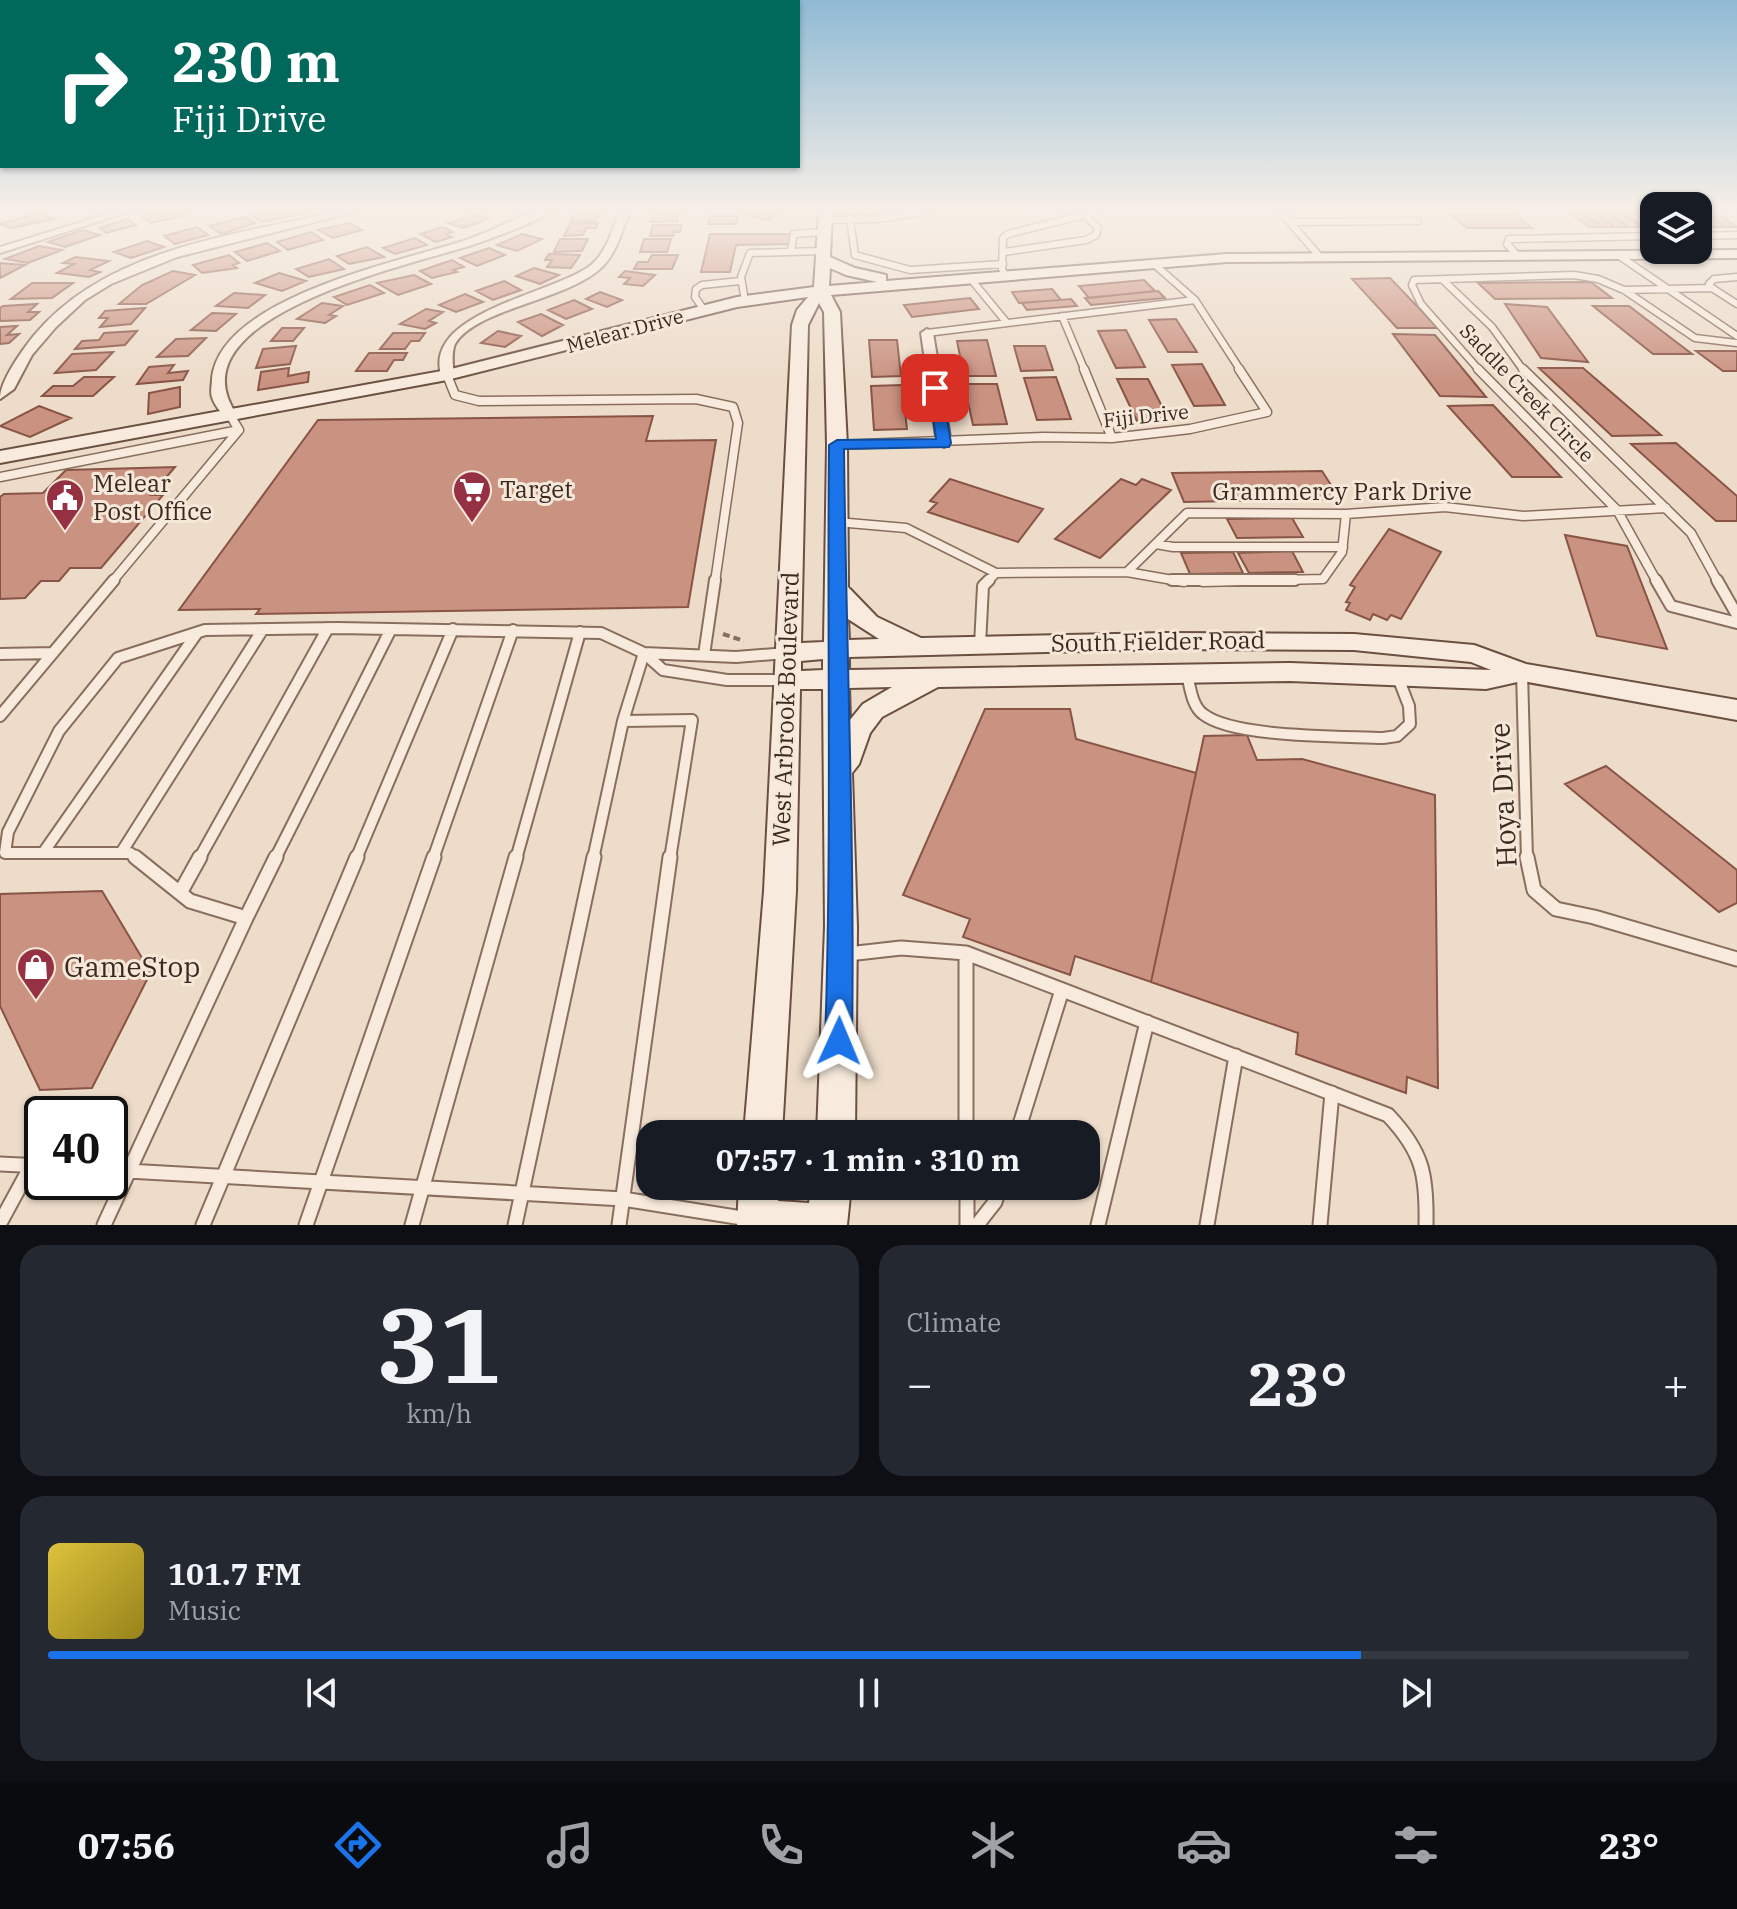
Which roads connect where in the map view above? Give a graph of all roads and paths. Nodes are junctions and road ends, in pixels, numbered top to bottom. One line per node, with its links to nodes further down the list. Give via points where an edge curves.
1 (138, 268): 31 (street, via 85,295 50,323)
2 (389, 268): 32 (street, via 307,295 268,315 229,348 221,362 218,395)
3 (594, 268): 30 (street, via 579,280 474,323 455,336 447,347)
4 (745, 268): 15 (lane)
5 (822, 268): 20 (street, West Arbrook Boulevard)
6 (845, 268): 16 (street)
7 (903, 268): 11 (lane)
8 (1025, 268): 11 (street, Melear Drive)
9 (1159, 268): 21 (lane, Fiji Drive)
10 (1637, 268): 18 (lane)
11 (1004, 269): 13 (street, Melear Drive)
12 (1737, 277): 17 (lane, Saddle Creek Circle, via 1714,279)
13 (970, 278): 16 (street, Melear Drive); 26 (lane)
14 (1443, 280): 19 (lane, Saddle Creek Circle, via 1574,275); 38 (lane, via 1492,327 1527,375); 39 (lane, Saddle Creek Circle, via 1414,280 1421,304 1501,395)
15 (740, 281): 22 (lane); 24 (lane, via 696,289)
16 (923, 282): 20 (street, Melear Drive)
17 (1712, 288): 18 (lane, Saddle Creek Circle); 23 (lane)
18 (1669, 289): 19 (lane, Saddle Creek Circle); 28 (lane)
19 (1624, 290): 29 (lane, via 1695,338)
20 (821, 291): 22 (street, Melear Drive); 35 (street, West Arbrook Boulevard, via 832,312); 65 (street, West Arbrook Boulevard, via 800,325)
21 (1195, 300): 25 (lane); 33 (lane, Fiji Drive, via 1267,412 1190,429)
22 (745, 301): 24 (street, Melear Drive)
23 (1737, 304)
24 (704, 310): 30 (street, Melear Drive)
25 (1062, 316): 26 (lane); 33 (lane)
26 (1007, 323): 27 (lane)
27 (927, 333): 34 (street)
28 (1737, 336)
29 (1737, 343)
30 (447, 375): 32 (street, Melear Drive); 54 (lane, via 455,395 479,401 696,399 733,407 738,423)
31 (0, 395)
32 (234, 423): 36 (street, Melear Drive); 37 (lane); 60 (lane)
33 (1112, 438): 34 (lane, Fiji Drive)
34 (944, 443): 35 (lane, Fiji Drive)
35 (837, 445): 41 (street, West Arbrook Boulevard)
36 (0, 457)
37 (0, 477)
38 (1666, 508): 39 (lane, Grammercy Park Drive); 47 (lane, via 1691,533)
39 (1617, 510): 40 (lane, Grammercy Park Drive, via 1523,516 1445,507); 48 (lane, Saddle Creek Circle, via 1671,606)
40 (1346, 514): 42 (lane, Grammercy Park Drive, via 1187,513); 43 (lane)
41 (837, 522): 45 (lane, via 906,528); 46 (street, West Arbrook Boulevard)
42 (1156, 544): 43 (lane); 44 (lane, Grammercy Park Drive)
43 (1343, 547): 44 (lane, via 1323,579 1186,582)
44 (1127, 572): 45 (lane)
45 (996, 573): 57 (lane, via 983,586)
46 (837, 588): 59 (street, via 869,626 912,642); 64 (street, West Arbrook Boulevard)
47 (1737, 615)
48 (1737, 623)
49 (328, 628): 50 (lane); 51 (lane); 77 (lane)
50 (263, 629): 55 (lane); 76 (lane)
51 (391, 629): 52 (lane); 78 (lane)
52 (453, 629): 53 (lane); 93 (lane)
53 (513, 630): 56 (lane); 94 (lane)
54 (707, 631): 58 (path); 63 (lane)
55 (197, 632): 74 (lane, via 118,658 59,731); 75 (lane)
56 (580, 632): 61 (lane, via 601,633); 96 (lane)
57 (980, 645): 59 (street, South Fielder Road); 66 (street, South Fielder Road, via 1354,642 1474,654)
58 (753, 646)
59 (950, 646): 64 (street, South Fielder Road)
60 (53, 653): 62 (lane); 71 (lane)
61 (644, 653): 63 (lane); 65 (lane, via 663,670 700,677); 72 (lane)
62 (0, 654)
63 (704, 655): 65 (lane)
64 (836, 664): 65 (street, South Fielder Road); 69 (street, South Fielder Road); 73 (street, West Arbrook Boulevard)
65 (790, 667): 86 (street, West Arbrook Boulevard)
66 (1522, 672): 68 (street, South Fielder Road, via 1486,680); 70 (street, South Fielder Road); 81 (lane, Hoya Drive, via 1527,868 1534,890 1556,909)
67 (1187, 674): 68 (street, South Fielder Road); 68 (lane, via 1196,707 1215,722 1383,738 1408,730 1412,719); 69 (street, South Fielder Road)
68 (1397, 675)
69 (944, 677): 73 (street, via 873,708 852,738)
70 (1737, 710)
71 (0, 716)
72 (623, 721): 97 (lane); 98 (lane, via 692,720)
73 (838, 785): 80 (street, West Arbrook Boulevard)
74 (2, 852): 75 (lane)
75 (43, 853): 76 (lane)
76 (121, 853): 77 (lane, via 130,853)
77 (180, 893): 78 (lane)
78 (246, 918): 92 (lane)
79 (966, 953): 80 (lane, via 901,948); 82 (lane); 88 (lane)
80 (841, 955): 87 (street, West Arbrook Boulevard)
81 (1737, 959)
82 (1062, 990): 83 (lane); 89 (lane)
83 (1147, 1022): 84 (lane); 114 (lane)
84 (1236, 1056): 85 (lane); 115 (lane)
85 (1332, 1093): 116 (lane); 117 (lane, via 1388,1115 1419,1152 1427,1176)
86 (764, 1120)
87 (836, 1120)
88 (966, 1120)
89 (1021, 1120)
90 (0, 1164): 91 (lane)
91 (24, 1165)
92 (130, 1172): 93 (lane); 104 (lane)
93 (223, 1176): 94 (lane); 105 (lane)
94 (321, 1182): 96 (lane); 106 (lane)
95 (24, 1186): 103 (lane)
96 (423, 1187): 97 (lane); 107 (lane)
97 (522, 1193): 98 (lane); 108 (lane)
98 (623, 1199): 102 (lane); 109 (lane)
99 (830, 1200): 110 (street)
100 (967, 1200): 112 (lane)
101 (996, 1200): 113 (lane)
102 (758, 1210): 110 (street)
103 (0, 1223)
104 (104, 1225)
105 (203, 1225)
106 (306, 1225)
107 (412, 1225)
108 (515, 1225)
109 (619, 1225)
110 (827, 1225): 111 (lane)
111 (834, 1225)
112 (967, 1225)
113 (977, 1225)
114 (1098, 1225)
115 (1207, 1225)
116 (1320, 1225)
117 (1426, 1225)

